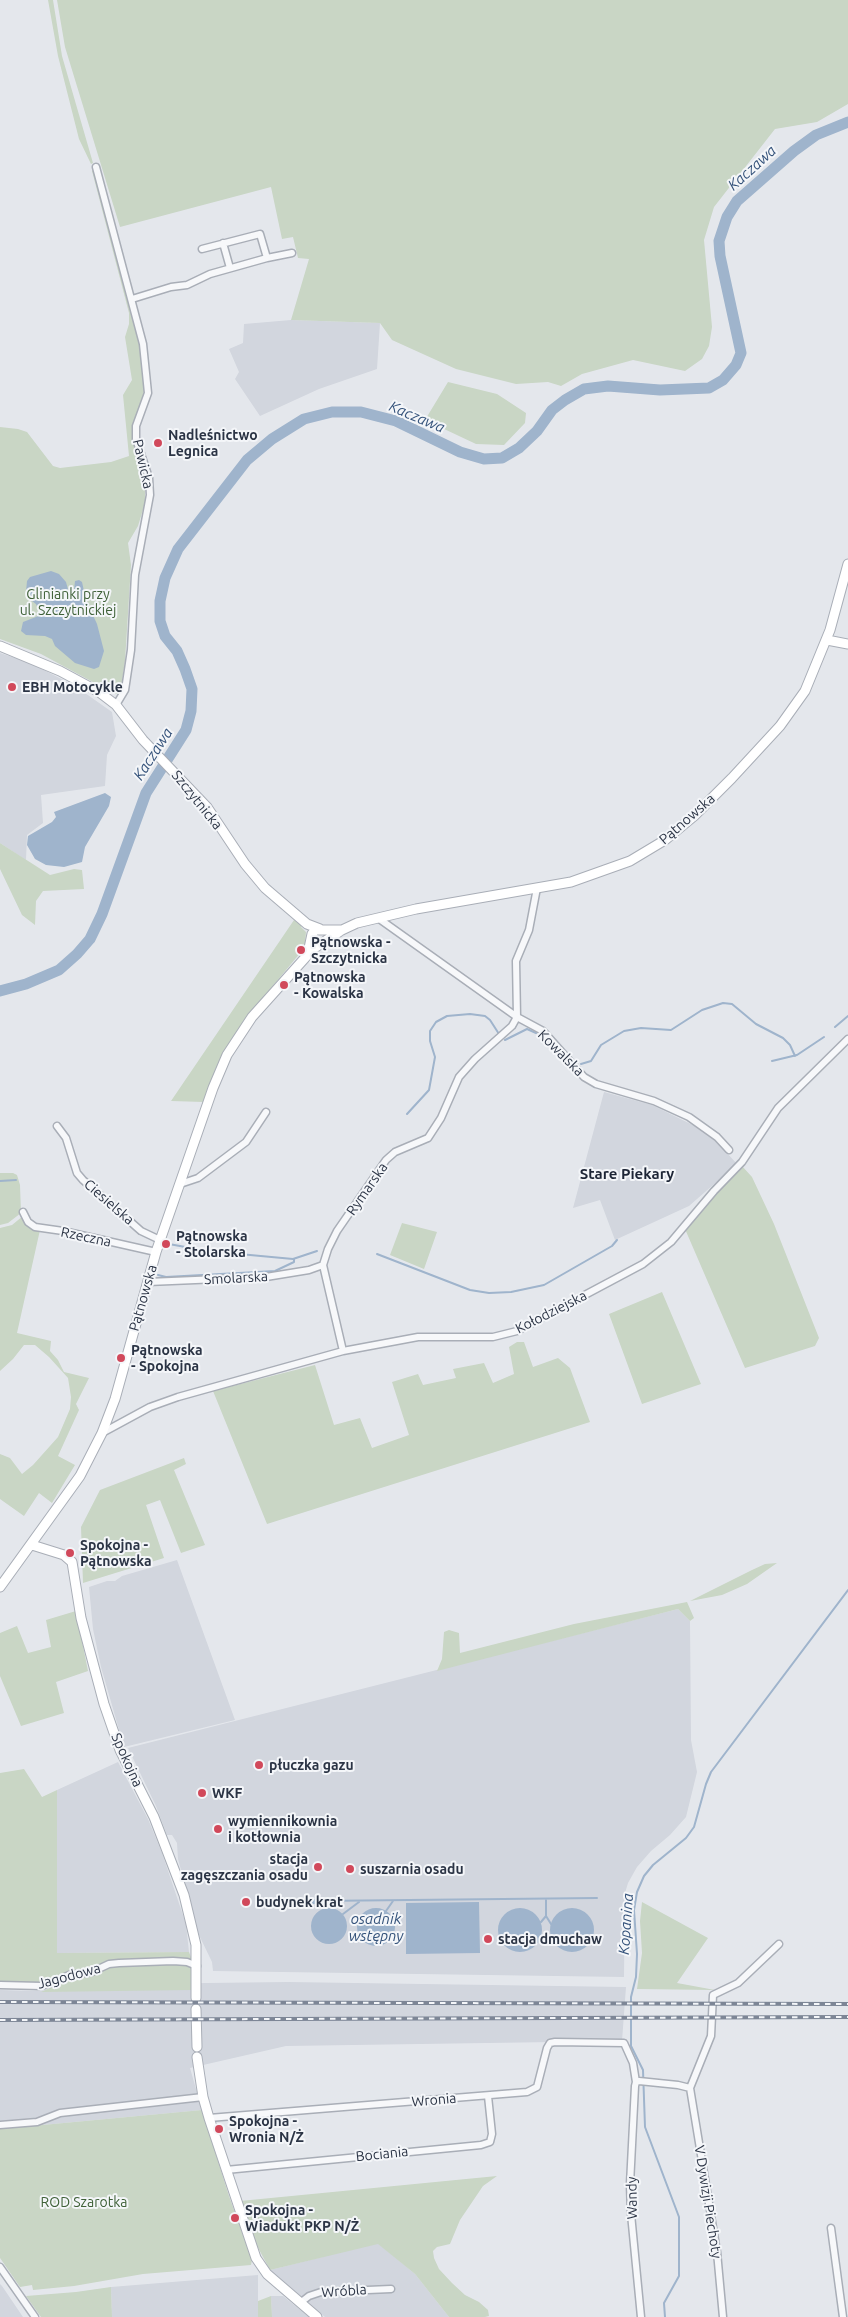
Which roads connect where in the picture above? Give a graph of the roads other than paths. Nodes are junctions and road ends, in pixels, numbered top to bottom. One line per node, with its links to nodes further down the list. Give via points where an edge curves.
1 (96, 167): 7 (street, Pawicka)
2 (223, 243): 3 (street); 5 (street, via 260,234); 6 (street)
3 (202, 249)
4 (292, 253): 5 (street)
5 (267, 258): 6 (street)
6 (230, 268): 7 (street, via 187,285)
7 (132, 299): 12 (street, Pawicka, via 143,344 148,393 136,426 136,439 149,478 150,495 135,575 131,650 125,690)
8 (848, 564): 9 (street, Pątnowska)
9 (827, 640): 10 (street); 13 (street, Pątnowska, via 805,692 780,726 694,816 665,840 630,861 598,874)
10 (848, 644)
11 (0, 646): 12 (street, Szczytnicka, via 60,671)
12 (116, 705): 15 (street, Szczytnicka, via 152,750 207,807 244,864 265,888)
13 (537, 888): 14 (street, Pątnowska); 21 (street, via 529,930 516,961)
14 (378, 918): 17 (street, Pątnowska); 21 (street, Kowalska)
15 (307, 924): 16 (street, Szczytnicka); 18 (street, Szczytnicka)
16 (322, 929): 17 (street, Pątnowska); 18 (street, via 315,930); 19 (street, via 328,936)
17 (342, 930): 19 (street, Pątnowska)
18 (312, 937): 19 (street, via 315,943); 20 (street, Pątnowska)
19 (324, 943): 20 (street, Pątnowska)
20 (307, 954): 26 (street, Pątnowska, via 252,1017 227,1055)
21 (517, 1017): 25 (street, Kowalska, via 542,1031 584,1077 689,1117 718,1137); 30 (street, Rymarska, via 503,1036 475,1059 459,1078 428,1138 395,1152 386,1160 332,1240)
22 (848, 1039): 32 (street, Kołodziejska, via 778,1108 742,1162 671,1242 643,1264 517,1330 493,1337 404,1338)
23 (266, 1112): 26 (street, via 246,1142 198,1178)
24 (57, 1126): 28 (street, Ciesielska, via 66,1138 77,1173 83,1180 141,1231)
25 (729, 1150)
26 (180, 1184): 28 (street, Pątnowska)
27 (23, 1212): 29 (street, Rzeczna, via 35,1227)
28 (160, 1240): 29 (street, Pątnowska)
29 (156, 1252): 31 (street, Pątnowska)
30 (323, 1265): 31 (street, Smolarska, via 266,1277); 32 (street)
31 (148, 1282): 33 (street, Pątnowska, via 115,1399)
32 (343, 1351): 33 (street, Kołodziejska, via 178,1397 150,1407)
33 (102, 1433): 34 (street, Pątnowska, via 80,1476)
34 (32, 1545): 35 (street, Pątnowska); 37 (street, Spokojna, via 64,1555 72,1562 81,1618 104,1704 120,1750 154,1817 184,1895 196,1945)
35 (0, 1587)
36 (779, 1944): 45 (street, via 738,1982 713,1995 711,2036)
37 (197, 1966): 38 (street, Jagodowa, via 173,1961 119,1963 69,1975 41,1986); 39 (street, Spokojna)
38 (0, 1985)
39 (196, 1998)
40 (196, 2009): 42 (street)
41 (624, 2043): 44 (street, Wandy); 46 (street, Wronia, via 550,2043 537,2087 527,2092)
42 (197, 2047)
43 (197, 2057): 47 (street)
44 (638, 2081): 45 (street); 57 (street, Wandy, via 631,2214)
45 (690, 2088): 58 (street, V Dywizji Piechoty, via 717,2252)
46 (488, 2096): 48 (street, Wronia); 50 (street, Bociania, via 490,2142)
47 (203, 2097): 48 (street); 49 (street, via 60,2113 37,2122)
48 (209, 2118): 50 (street)
49 (0, 2125)
50 (226, 2170): 54 (street, via 261,2268)
51 (832, 2228): 59 (street)
52 (0, 2267): 55 (street)
53 (391, 2289): 54 (street, Wróbla, via 321,2292)
54 (300, 2303): 56 (street)
55 (35, 2317)
56 (317, 2317)
57 (641, 2317)
58 (723, 2317)
59 (843, 2317)

